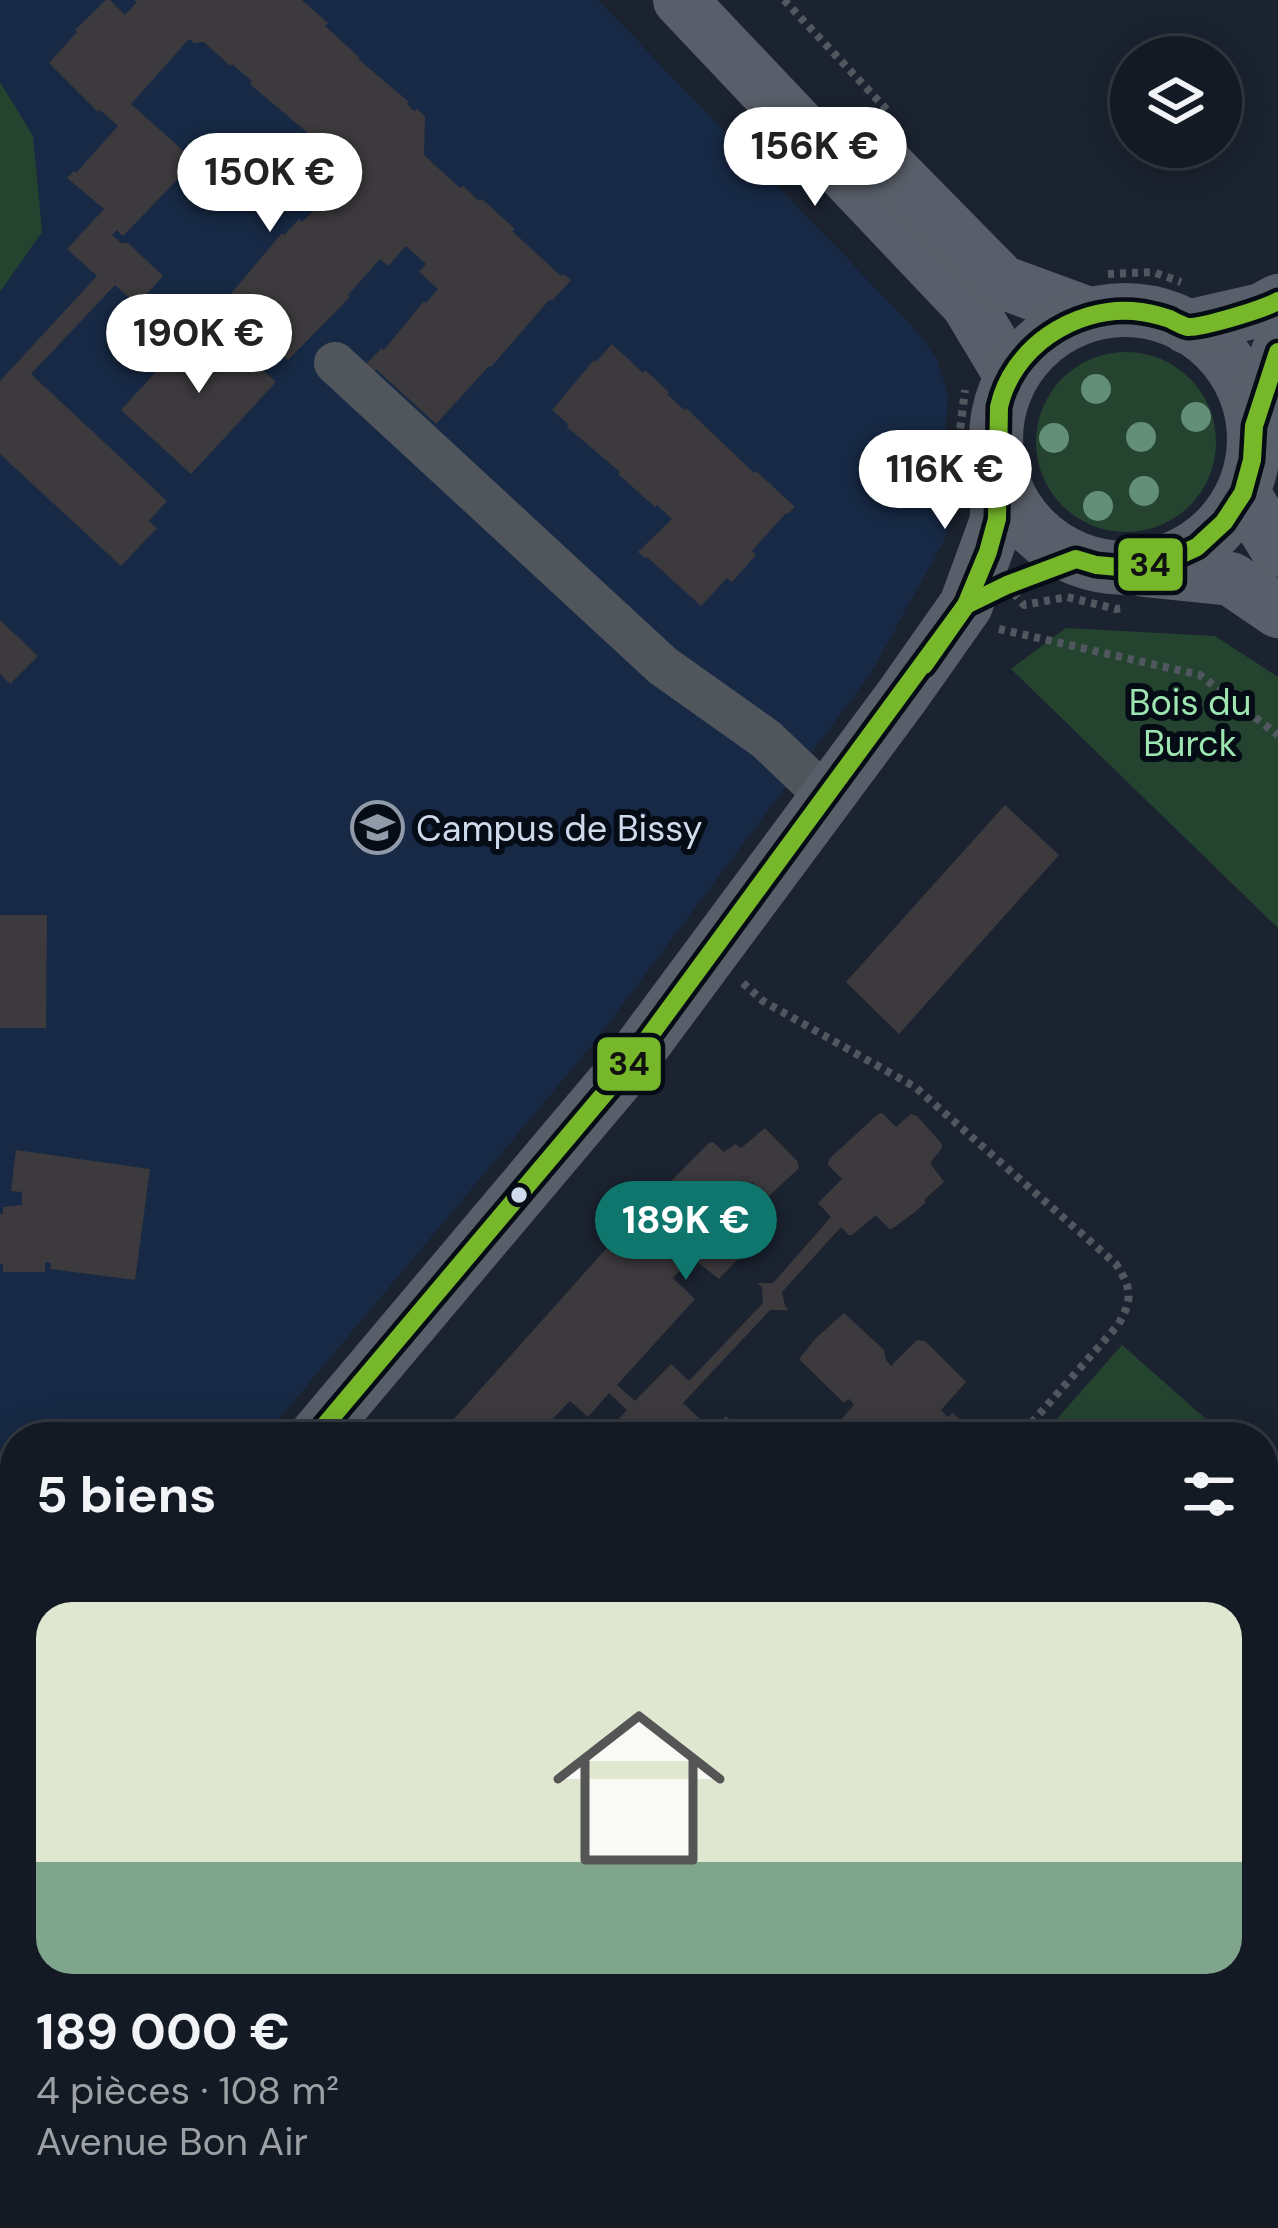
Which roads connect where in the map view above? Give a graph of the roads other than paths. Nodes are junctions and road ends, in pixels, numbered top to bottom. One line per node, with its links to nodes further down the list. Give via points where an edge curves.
1 (680, 0): 8 (main road, via 968,304)
2 (730, 0): 4 (main road, via 1003,282)
3 (1278, 301): 5 (main road)
4 (1089, 314): 5 (main road, via 1128,309); 8 (main road)
5 (1187, 327): 9 (main road, via 1229,362)
6 (1278, 352): 9 (main road)
7 (335, 363): 17 (lane, via 663,666 766,739)
8 (988, 380): 10 (main road, via 1000,405 996,448)
9 (1254, 426): 11 (main road)
10 (981, 476): 13 (main road, via 1034,531); 15 (main road, via 996,523)
11 (1243, 493): 12 (main road); 14 (main road, via 1197,547)
12 (1278, 550)
13 (1076, 559): 14 (main road); 15 (main road)
14 (1134, 587): 16 (main road, via 1232,580)
15 (990, 607): 17 (main road)
16 (1278, 611)
17 (826, 797): 18 (main road, via 626,1068)
18 (328, 1422)

